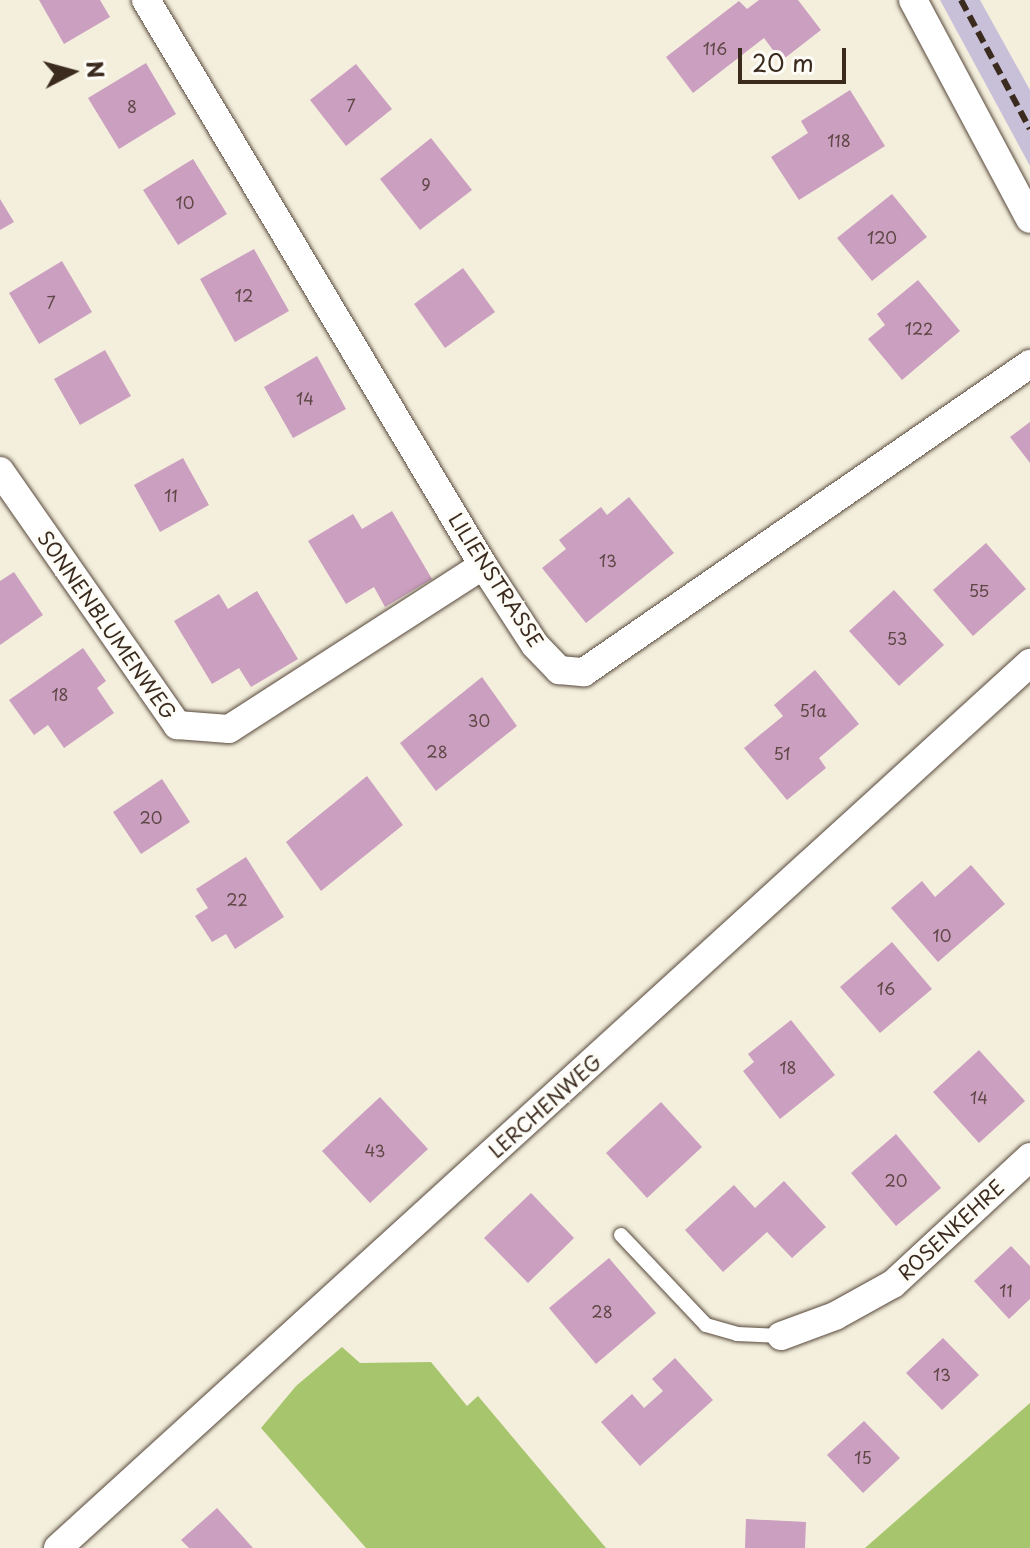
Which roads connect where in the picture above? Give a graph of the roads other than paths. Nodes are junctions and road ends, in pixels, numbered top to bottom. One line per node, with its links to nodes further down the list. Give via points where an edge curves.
1 (146, 0): 7 (street, LILIENSTRASSE)
2 (913, 0): 3 (street)
3 (1030, 219)
4 (1030, 364): 7 (street, LILIENSTRASSE, via 584,672 559,670 535,645)
5 (0, 471): 6 (street, SONNENBLUMENWEG)
6 (8, 502): 7 (street, SONNENBLUMENWEG, via 177,725 229,729)
7 (483, 565)
8 (1030, 663): 12 (street, LERCHENWEG)
9 (1030, 1157): 11 (street, ROSENKEHRE, via 893,1284 835,1316)
10 (621, 1235): 11 (lane, via 706,1325 737,1334)
11 (781, 1336)
12 (58, 1548)

